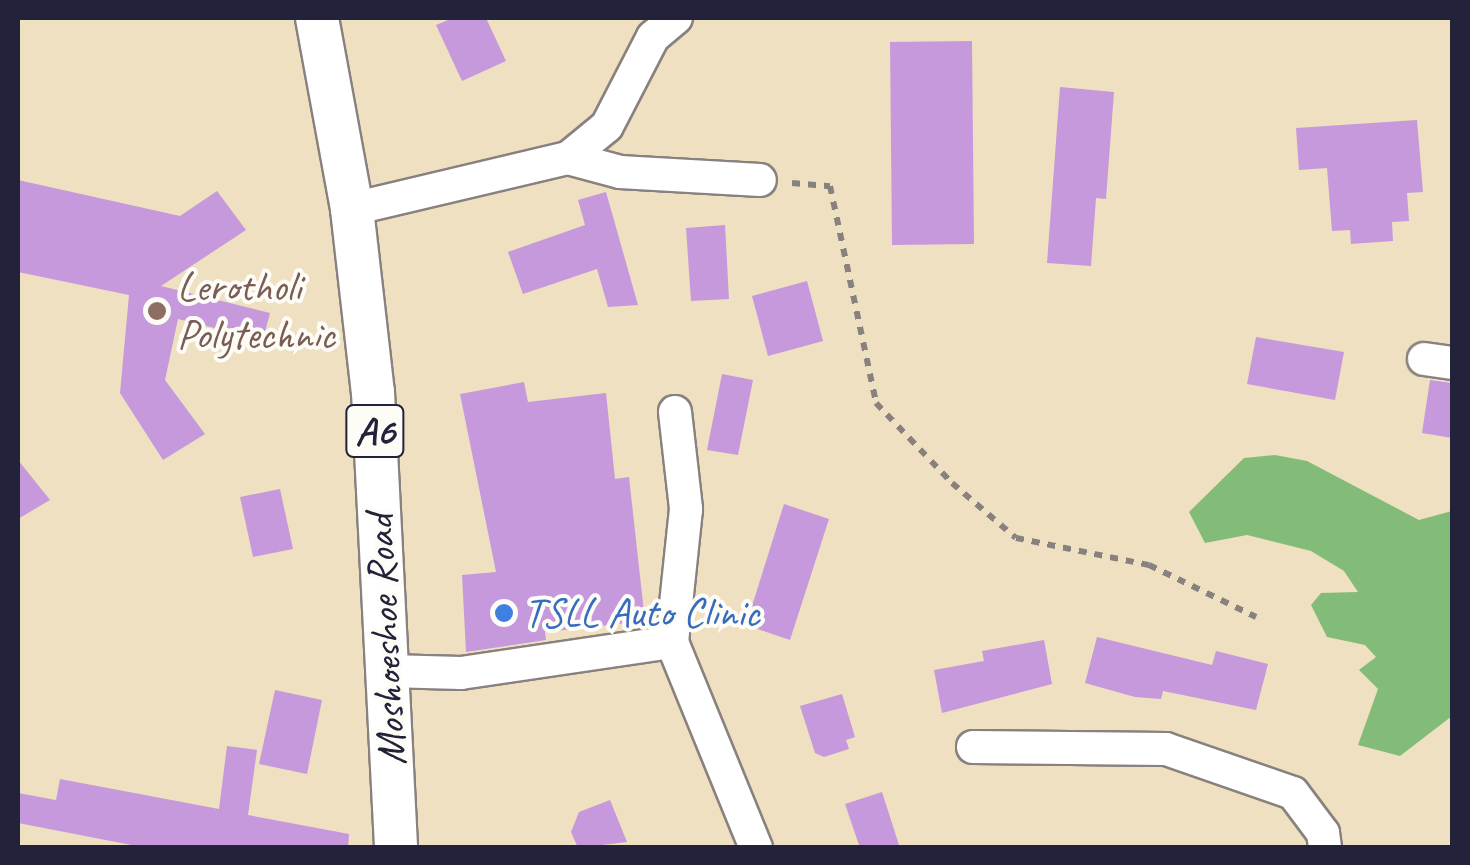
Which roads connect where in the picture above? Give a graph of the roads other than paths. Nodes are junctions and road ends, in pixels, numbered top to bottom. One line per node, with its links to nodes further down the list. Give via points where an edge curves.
1 (316, 18): 5 (main road, Moshoeshoe Road / A6)
2 (676, 18): 3 (street, via 653,37 606,126)
3 (568, 158): 4 (street, via 620,172); 5 (street)
4 (760, 180)
5 (352, 209): 8 (main road, Moshoeshoe Road / A6, via 372,392)
6 (675, 412): 7 (street, via 686,508)
7 (672, 642): 8 (street, via 461,673); 11 (street)
8 (388, 671): 10 (main road, Moshoeshoe Road / A6)
9 (973, 747): 12 (street, via 1166,749 1293,793 1322,833)
10 (396, 848)
11 (756, 848)
12 (1324, 848)

